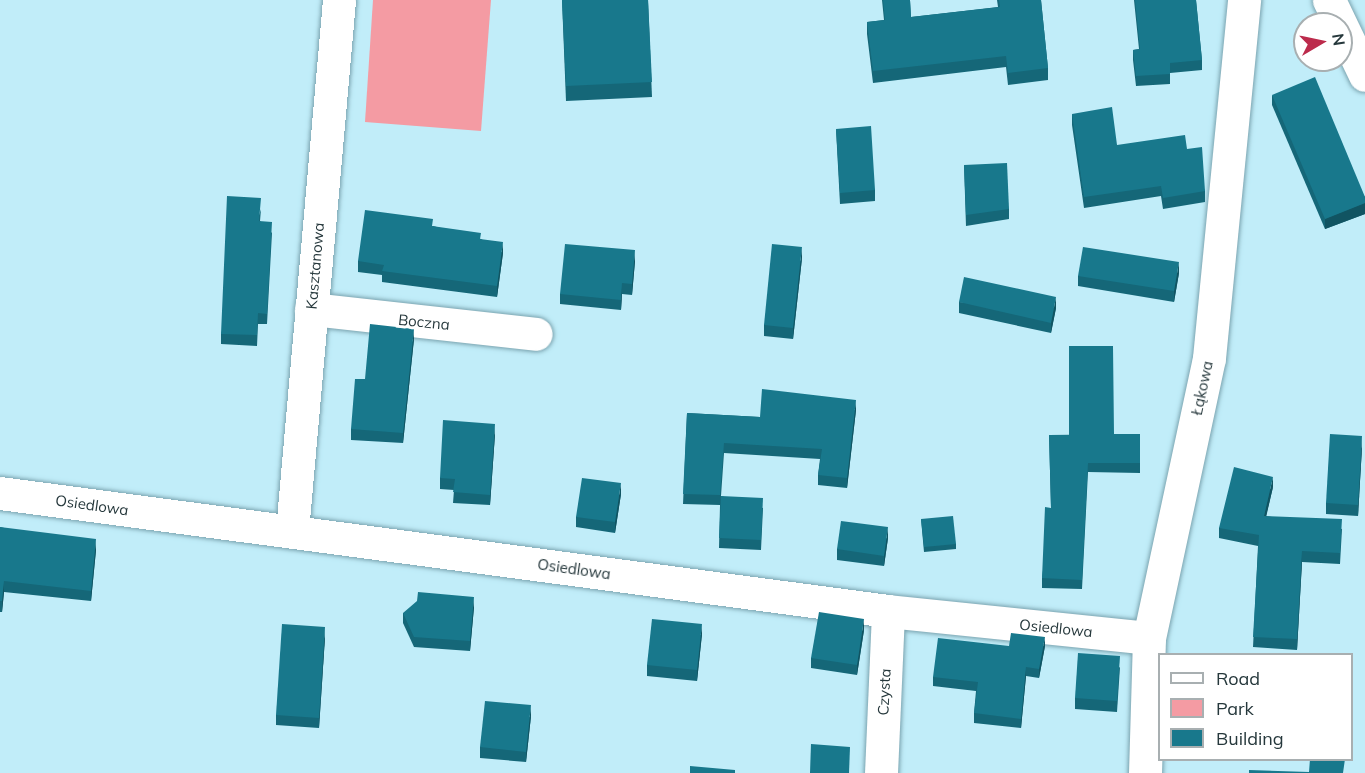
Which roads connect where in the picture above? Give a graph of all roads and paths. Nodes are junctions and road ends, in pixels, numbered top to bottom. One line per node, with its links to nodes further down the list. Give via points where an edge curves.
1 (339, 0): 5 (street, Kasztanowa)
2 (1244, 0): 10 (street, Łąkowa, via 1209,358)
3 (1329, 0): 4 (street)
4 (1365, 75)
5 (311, 309): 6 (street, Boczna); 8 (street, Kasztanowa)
6 (536, 334)
7 (0, 493): 8 (street, Osiedlowa)
8 (292, 531): 9 (street, Osiedlowa)
9 (888, 610): 10 (street, Osiedlowa); 11 (street, Czysta)
10 (1149, 638): 12 (street, Łąkowa)
11 (881, 773)
12 (1145, 773)

